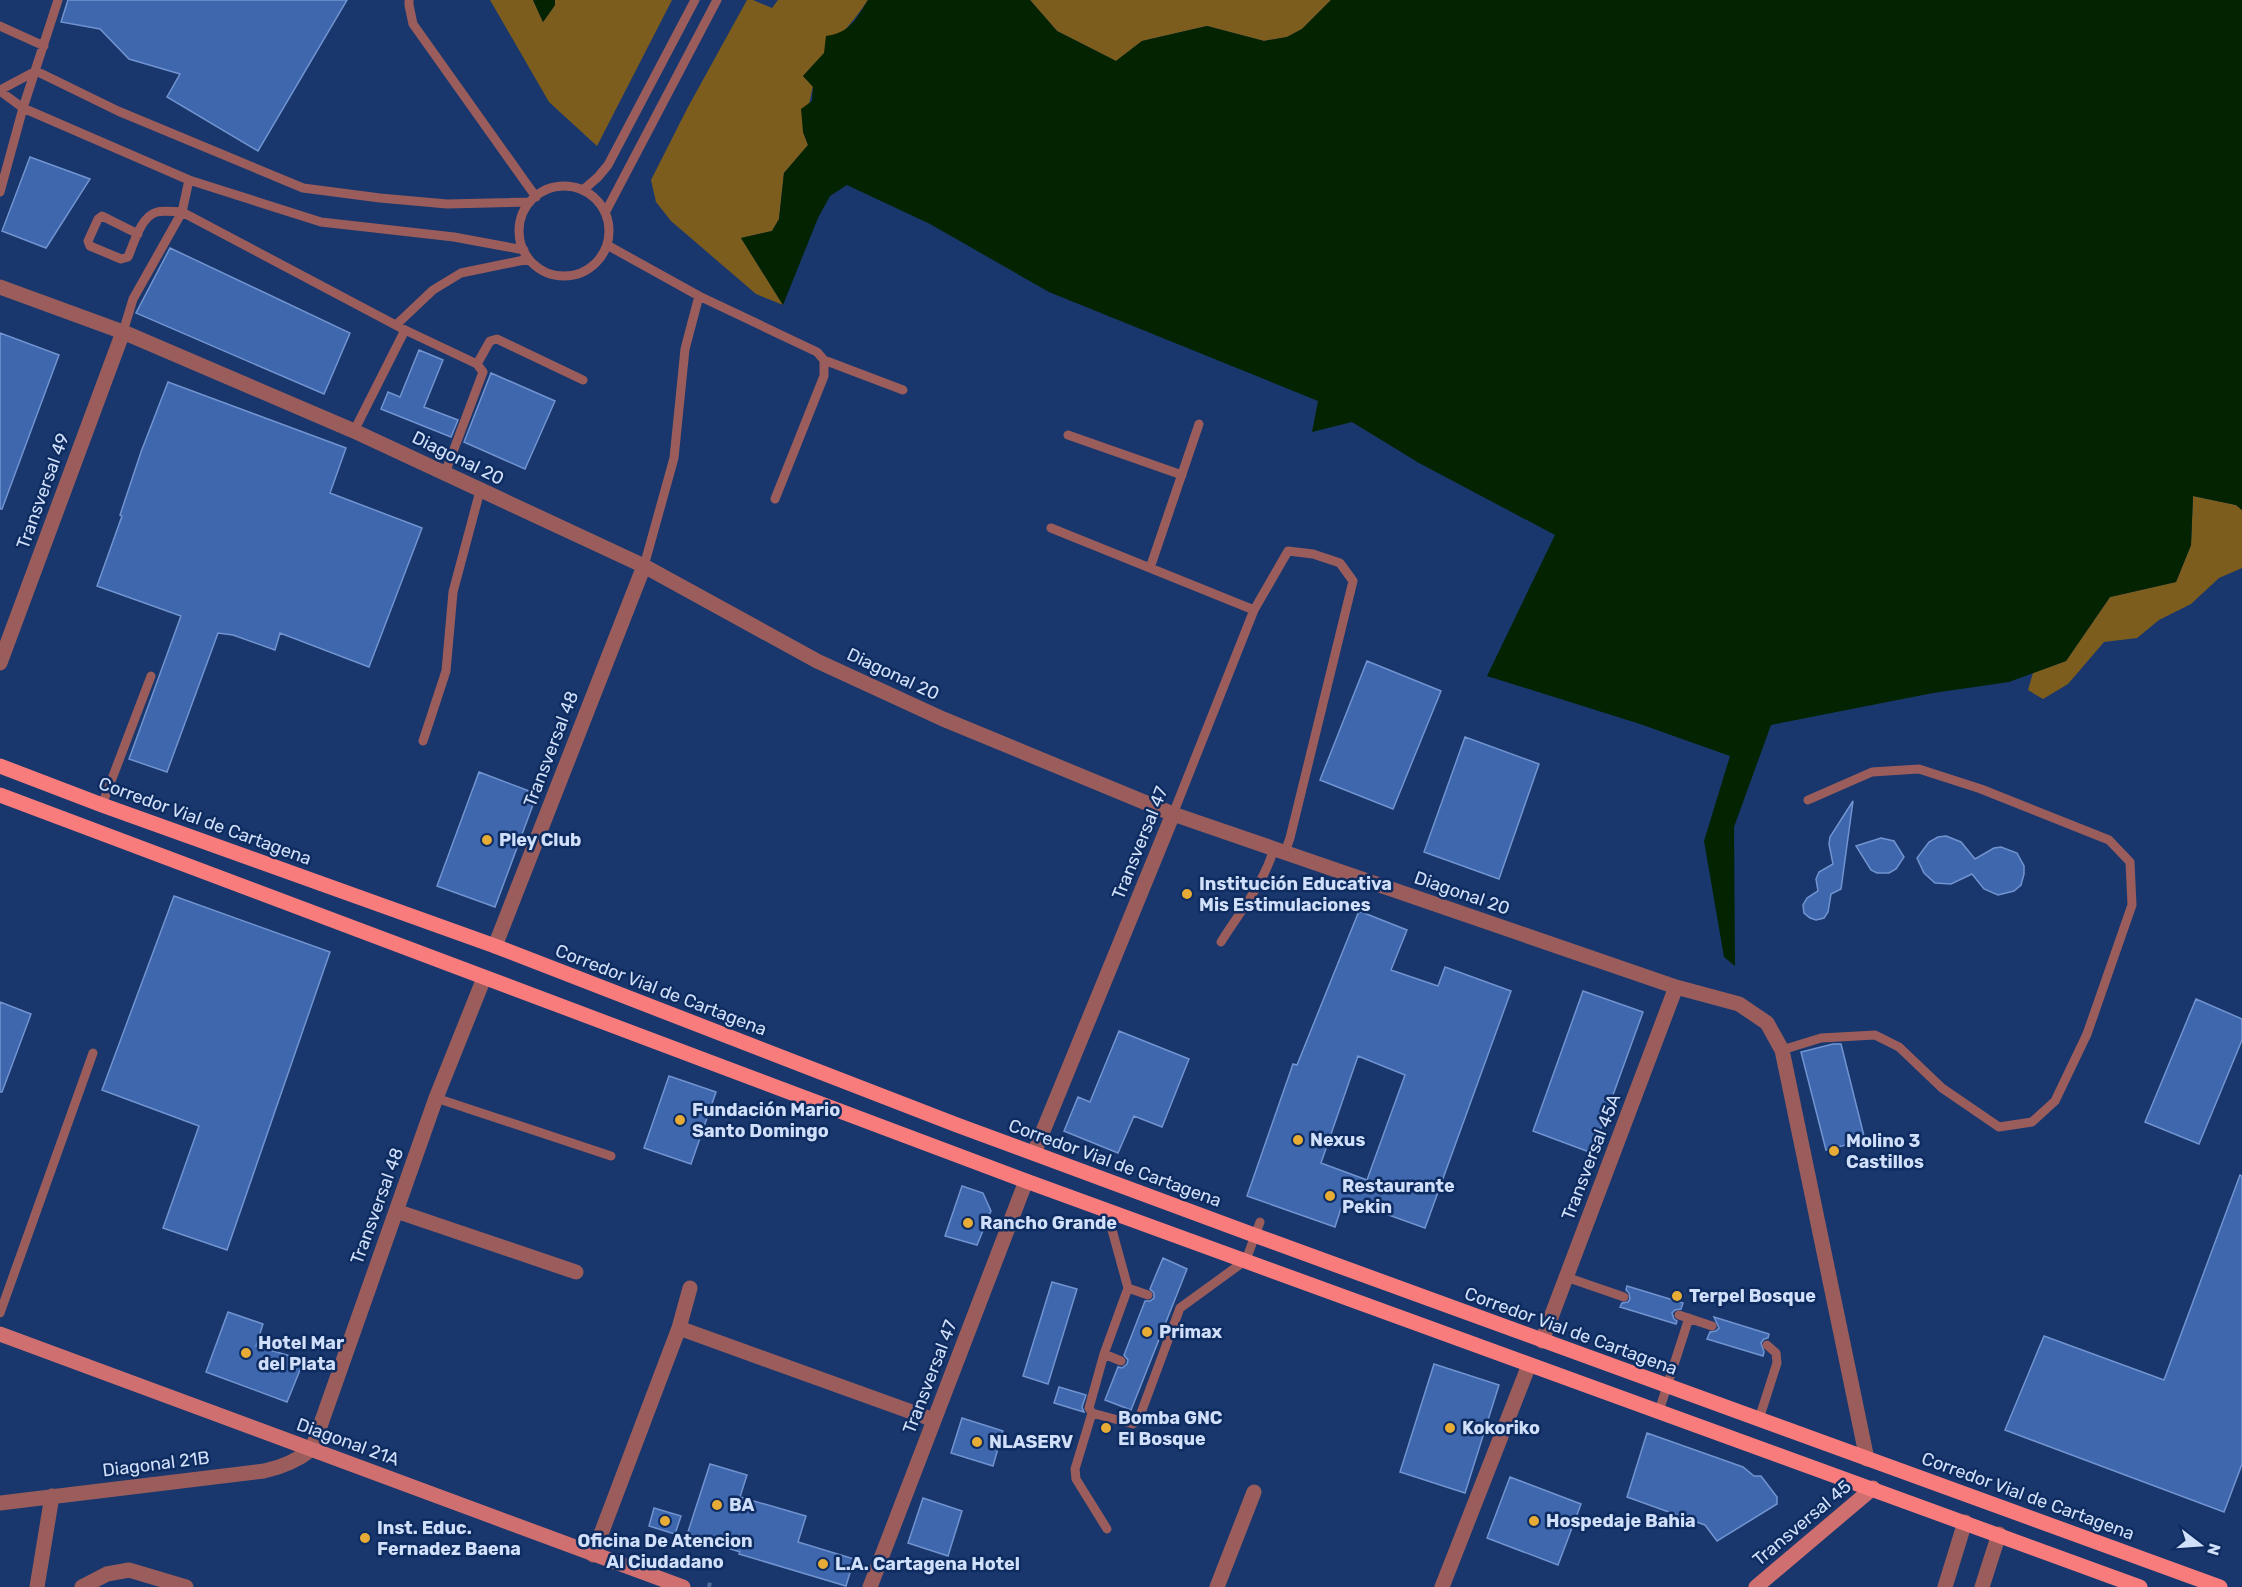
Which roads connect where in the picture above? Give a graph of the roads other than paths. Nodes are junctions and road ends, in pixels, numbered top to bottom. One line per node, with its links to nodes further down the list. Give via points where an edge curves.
1 (58, 0): 6 (lane)
2 (409, 0): 13 (lane, via 414,24)
3 (696, 0): 11 (lane, via 608,165)
4 (717, 0): 15 (lane)
5 (0, 26): 6 (lane)
6 (44, 46): 7 (lane)
7 (36, 71): 8 (lane); 9 (lane); 13 (lane, via 140,120 303,188 447,204)
8 (0, 90): 9 (lane)
9 (23, 108): 10 (lane); 12 (lane)
10 (189, 180): 14 (lane); 18 (lane, via 321,222 454,237)
11 (583, 190): 13 (lane, via 562,186); 15 (lane)
12 (0, 192)
13 (533, 200): 18 (lane, via 519,230)
14 (182, 212): 16 (lane, via 156,212 147,218); 22 (lane); 23 (lane, via 133,299)
15 (605, 213): 17 (lane)
16 (138, 234): 16 (lane, via 102,216 88,241 90,246 121,258 128,257)
17 (607, 245): 19 (lane, via 590,268 572,275 553,275); 21 (lane)
18 (524, 250): 19 (lane)
19 (529, 259): 22 (lane, via 461,273 433,290)
20 (0, 287): 23 (street, Diagonal 20)
21 (699, 296): 24 (lane, via 817,352); 36 (lane, via 685,349 674,458)
22 (401, 328): 25 (lane); 29 (lane)
23 (123, 332): 29 (street, Diagonal 20); 39 (street, Transversal 49)
24 (824, 360): 27 (lane); 34 (lane, via 824,376)
25 (477, 364): 26 (lane, via 490,341 497,339); 31 (lane, via 483,372)
26 (583, 380)
27 (903, 390)
28 (1199, 424): 32 (lane)
29 (354, 431): 31 (street, Diagonal 20)
30 (1068, 435): 32 (lane)
31 (445, 473): 33 (street, Diagonal 20)
32 (1182, 475): 37 (lane)
33 (480, 491): 36 (street, Diagonal 20); 41 (lane, via 453,592 446,671)
34 (775, 498)
35 (1051, 528): 37 (lane)
36 (644, 566): 46 (street, Diagonal 20, via 817,660 944,719); 49 (street, Transversal 48)
37 (1150, 568): 38 (lane)
38 (1254, 610): 46 (lane, Transversal 47); 47 (lane, Transversal 47, via 1288,551 1340,563 1353,581 1290,838)
39 (0, 663)
40 (151, 676): 45 (lane)
41 (423, 741)
42 (0, 766): 45 (main road, Corredor Vial de Cartagena)
43 (0, 795): 50 (main road)
44 (1808, 800): 52 (lane, via 1872,772 1919,769 1981,789 2109,840 2130,862 2132,905 2087,1034 2055,1101 2032,1122 1999,1127 1942,1088 1899,1047 1875,1035 1821,1038)
45 (102, 805): 49 (main road, Corredor Vial de Cartagena)
46 (1173, 814): 47 (street, Diagonal 20); 55 (street, Transversal 47)
47 (1280, 850): 48 (lane); 51 (street, Diagonal 20)
48 (1221, 942)
49 (495, 946): 55 (main road, Corredor Vial de Cartagena)
50 (484, 978): 54 (street, Transversal 48); 57 (main road)
51 (1676, 987): 52 (street, Diagonal 20, via 1739,1004 1767,1023); 63 (street, Transversal 45A)
52 (1782, 1050): 83 (street, Diagonal 20)
53 (93, 1053): 68 (lane)
54 (436, 1098): 56 (lane); 59 (street, Transversal 48)
55 (1034, 1154): 60 (main road, Corredor Vial de Cartagena)
56 (611, 1156)
57 (1026, 1181): 58 (main road); 81 (street, Transversal 47)
58 (1106, 1208): 61 (main road); 65 (lane)
59 (396, 1211): 62 (street); 82 (street, Transversal 48)
60 (1257, 1229): 61 (lane); 72 (main road, Corredor Vial de Cartagena)
61 (1246, 1260): 76 (main road); 79 (lane, via 1177,1306 1138,1421 1132,1424)
62 (576, 1272)
63 (1566, 1277): 67 (lane); 72 (street, Transversal 45A)
64 (690, 1288): 70 (street)
65 (1128, 1288): 66 (lane); 74 (lane)
66 (1148, 1295)
67 (1624, 1297)
68 (0, 1313)
69 (1712, 1326): 77 (lane, via 1684,1317)
70 (679, 1328): 81 (street); 91 (street)
71 (0, 1334): 82 (street, Diagonal 21A)
72 (1542, 1341): 77 (main road, Corredor Vial de Cartagena)
73 (1767, 1345): 80 (lane, via 1776,1353 1777,1363)
74 (1104, 1354): 75 (lane); 79 (lane, via 1089,1408)
75 (1121, 1361)
76 (1529, 1365): 78 (main road); 98 (street)
77 (1667, 1386): 78 (lane); 80 (main road, Corredor Vial de Cartagena)
78 (1659, 1411): 84 (main road)
79 (1092, 1413): 89 (lane, via 1075,1469 1076,1479)
80 (1759, 1419): 83 (main road, Corredor Vial de Cartagena)
81 (934, 1420): 96 (street, Transversal 47)
82 (312, 1449): 86 (street, Diagonal 21B, via 299,1459 264,1472); 91 (street, Diagonal 21A)
83 (1867, 1459): 103 (main road, Corredor Vial de Cartagena)
84 (1873, 1488): 88 (main road); 99 (street, Transversal 45)
85 (1254, 1492): 97 (street)
86 (52, 1496): 87 (street, Diagonal 21B); 92 (street)
87 (0, 1503)
88 (1965, 1522): 90 (main road); 100 (street)
89 (1107, 1529)
90 (1999, 1534): 101 (street); 102 (main road)
91 (593, 1555): 95 (street, Diagonal 21A)
92 (37, 1587)
93 (82, 1587): 94 (street, via 107,1574 129,1570)
94 (186, 1587)
95 (682, 1587)
96 (870, 1587)
97 (1217, 1587)
98 (1442, 1587)
99 (1756, 1587)
100 (1945, 1587)
101 (1982, 1587)
102 (2140, 1587)
103 (2220, 1587)

